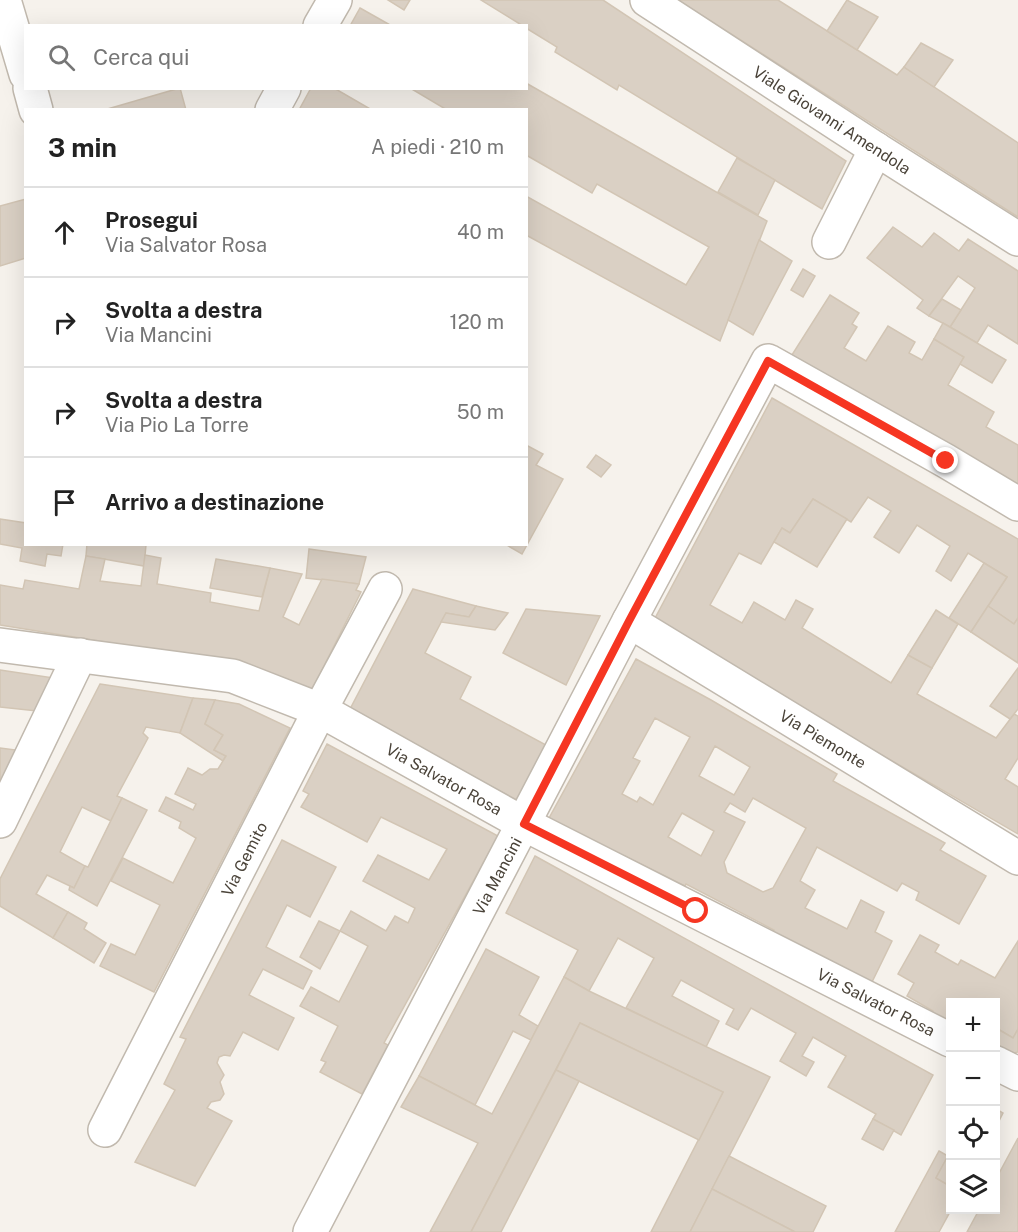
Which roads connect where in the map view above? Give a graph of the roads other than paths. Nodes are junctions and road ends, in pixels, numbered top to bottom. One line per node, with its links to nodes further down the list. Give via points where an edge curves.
1 (4, 0): 5 (street)
2 (335, 0): 4 (street)
3 (647, 0): 10 (street, Viale Giovanni Amendola)
4 (321, 24)
5 (24, 67)
6 (31, 90): 8 (street)
7 (283, 90): 9 (street)
8 (35, 108)
9 (273, 108)
10 (876, 149): 11 (street, Viale Giovanni Amendola); 12 (street)
11 (1018, 239)
12 (830, 242)
13 (1018, 504): 15 (street, Via Mancini, via 768,361)
14 (385, 589): 18 (street, Via Gemito)
15 (629, 621): 20 (street, Via Mancini); 21 (street, Via Piemonte)
16 (0, 645): 17 (street, Via Salvator Rosa)
17 (80, 655): 18 (street, Via Salvator Rosa, via 233,676); 19 (street)
18 (320, 710): 20 (street, Via Salvator Rosa); 25 (street, Via Gemito)
19 (0, 821)
20 (524, 824): 22 (street, Via Salvator Rosa); 26 (street, Via Mancini)
21 (1018, 858)
22 (946, 1037)
23 (1000, 1065): 24 (street)
24 (1018, 1074)
25 (105, 1130)
26 (310, 1232)

